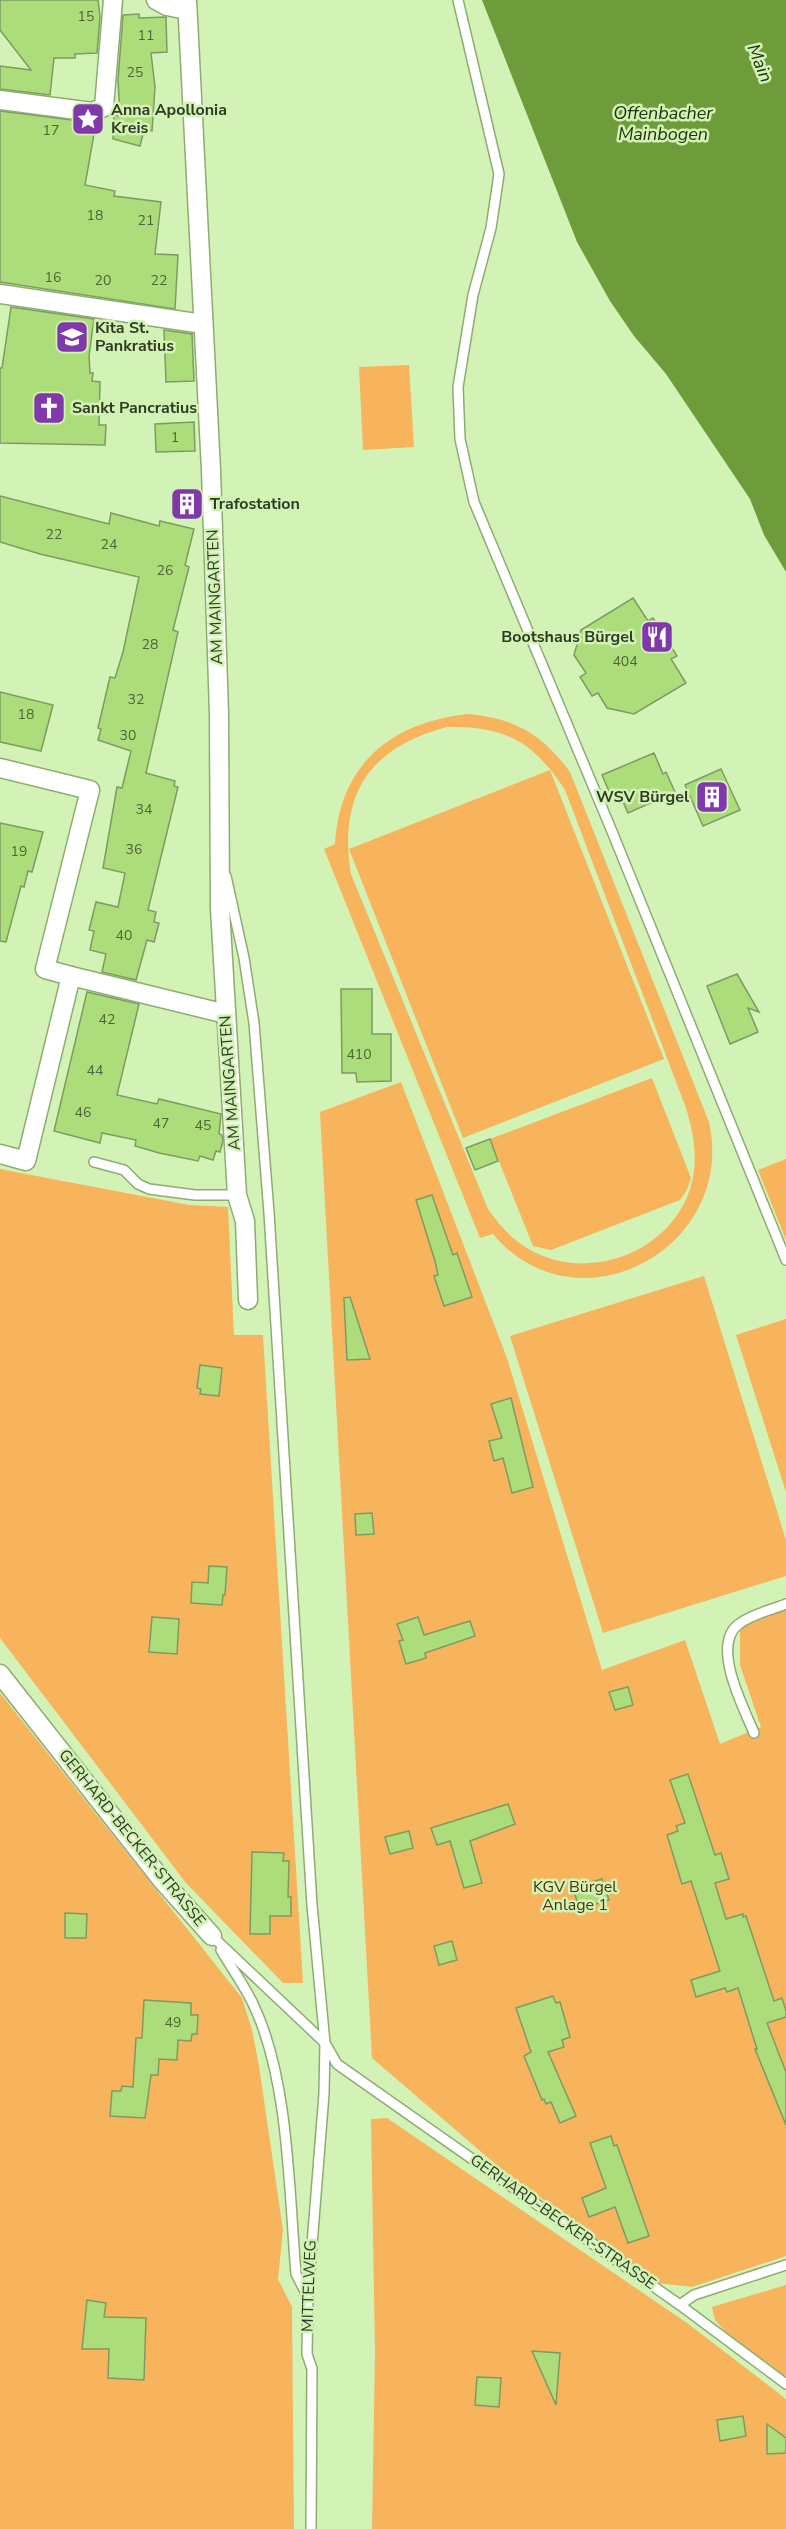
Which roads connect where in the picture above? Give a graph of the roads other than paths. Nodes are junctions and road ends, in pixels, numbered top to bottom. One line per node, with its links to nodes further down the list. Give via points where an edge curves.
1 (113, 0): 5 (street, via 104,107 92,112)
2 (156, 0): 4 (street, via 167,6)
3 (458, 0): 15 (lane, via 500,174 471,305 458,387 460,439 474,502)
4 (187, 5): 7 (street, AM MAINGARTEN)
5 (0, 100)
6 (0, 294): 7 (street)
7 (202, 324): 9 (street, AM MAINGARTEN, via 212,494)
8 (0, 768): 10 (street, via 90,790 45,969)
9 (219, 848): 11 (street, AM MAINGARTEN); 21 (lane, MITTELWEG, via 237,918 254,1023 270,1213 312,1905)
10 (71, 976): 11 (street); 12 (street, via 26,1161)
11 (226, 1014): 14 (street, AM MAINGARTEN)
12 (0, 1154)
13 (94, 1162): 14 (lane, via 124,1170 149,1189)
14 (237, 1195): 16 (street, AM MAINGARTEN, via 245,1221)
15 (786, 1260)
16 (248, 1300)
17 (786, 1604): 19 (lane, via 753,1617 731,1632 729,1667)
18 (0, 1674): 20 (street, GERHARD-BECKER-STRASSE, via 162,1880)
19 (754, 1733)
20 (212, 1936): 21 (lane, GERHARD-BECKER-STRASSE); 23 (lane, via 244,1986 266,2037 281,2106 296,2274)
21 (325, 2043): 23 (lane, MITTELWEG); 24 (lane, GERHARD-BECKER-STRASSE, via 337,2064)
22 (786, 2265): 24 (lane, via 694,2295)
23 (308, 2295): 26 (lane, MITTELWEG, via 307,2354 312,2369)
24 (680, 2306): 25 (lane, GERHARD-BECKER-STRASSE)
25 (786, 2384)
26 (311, 2529)

